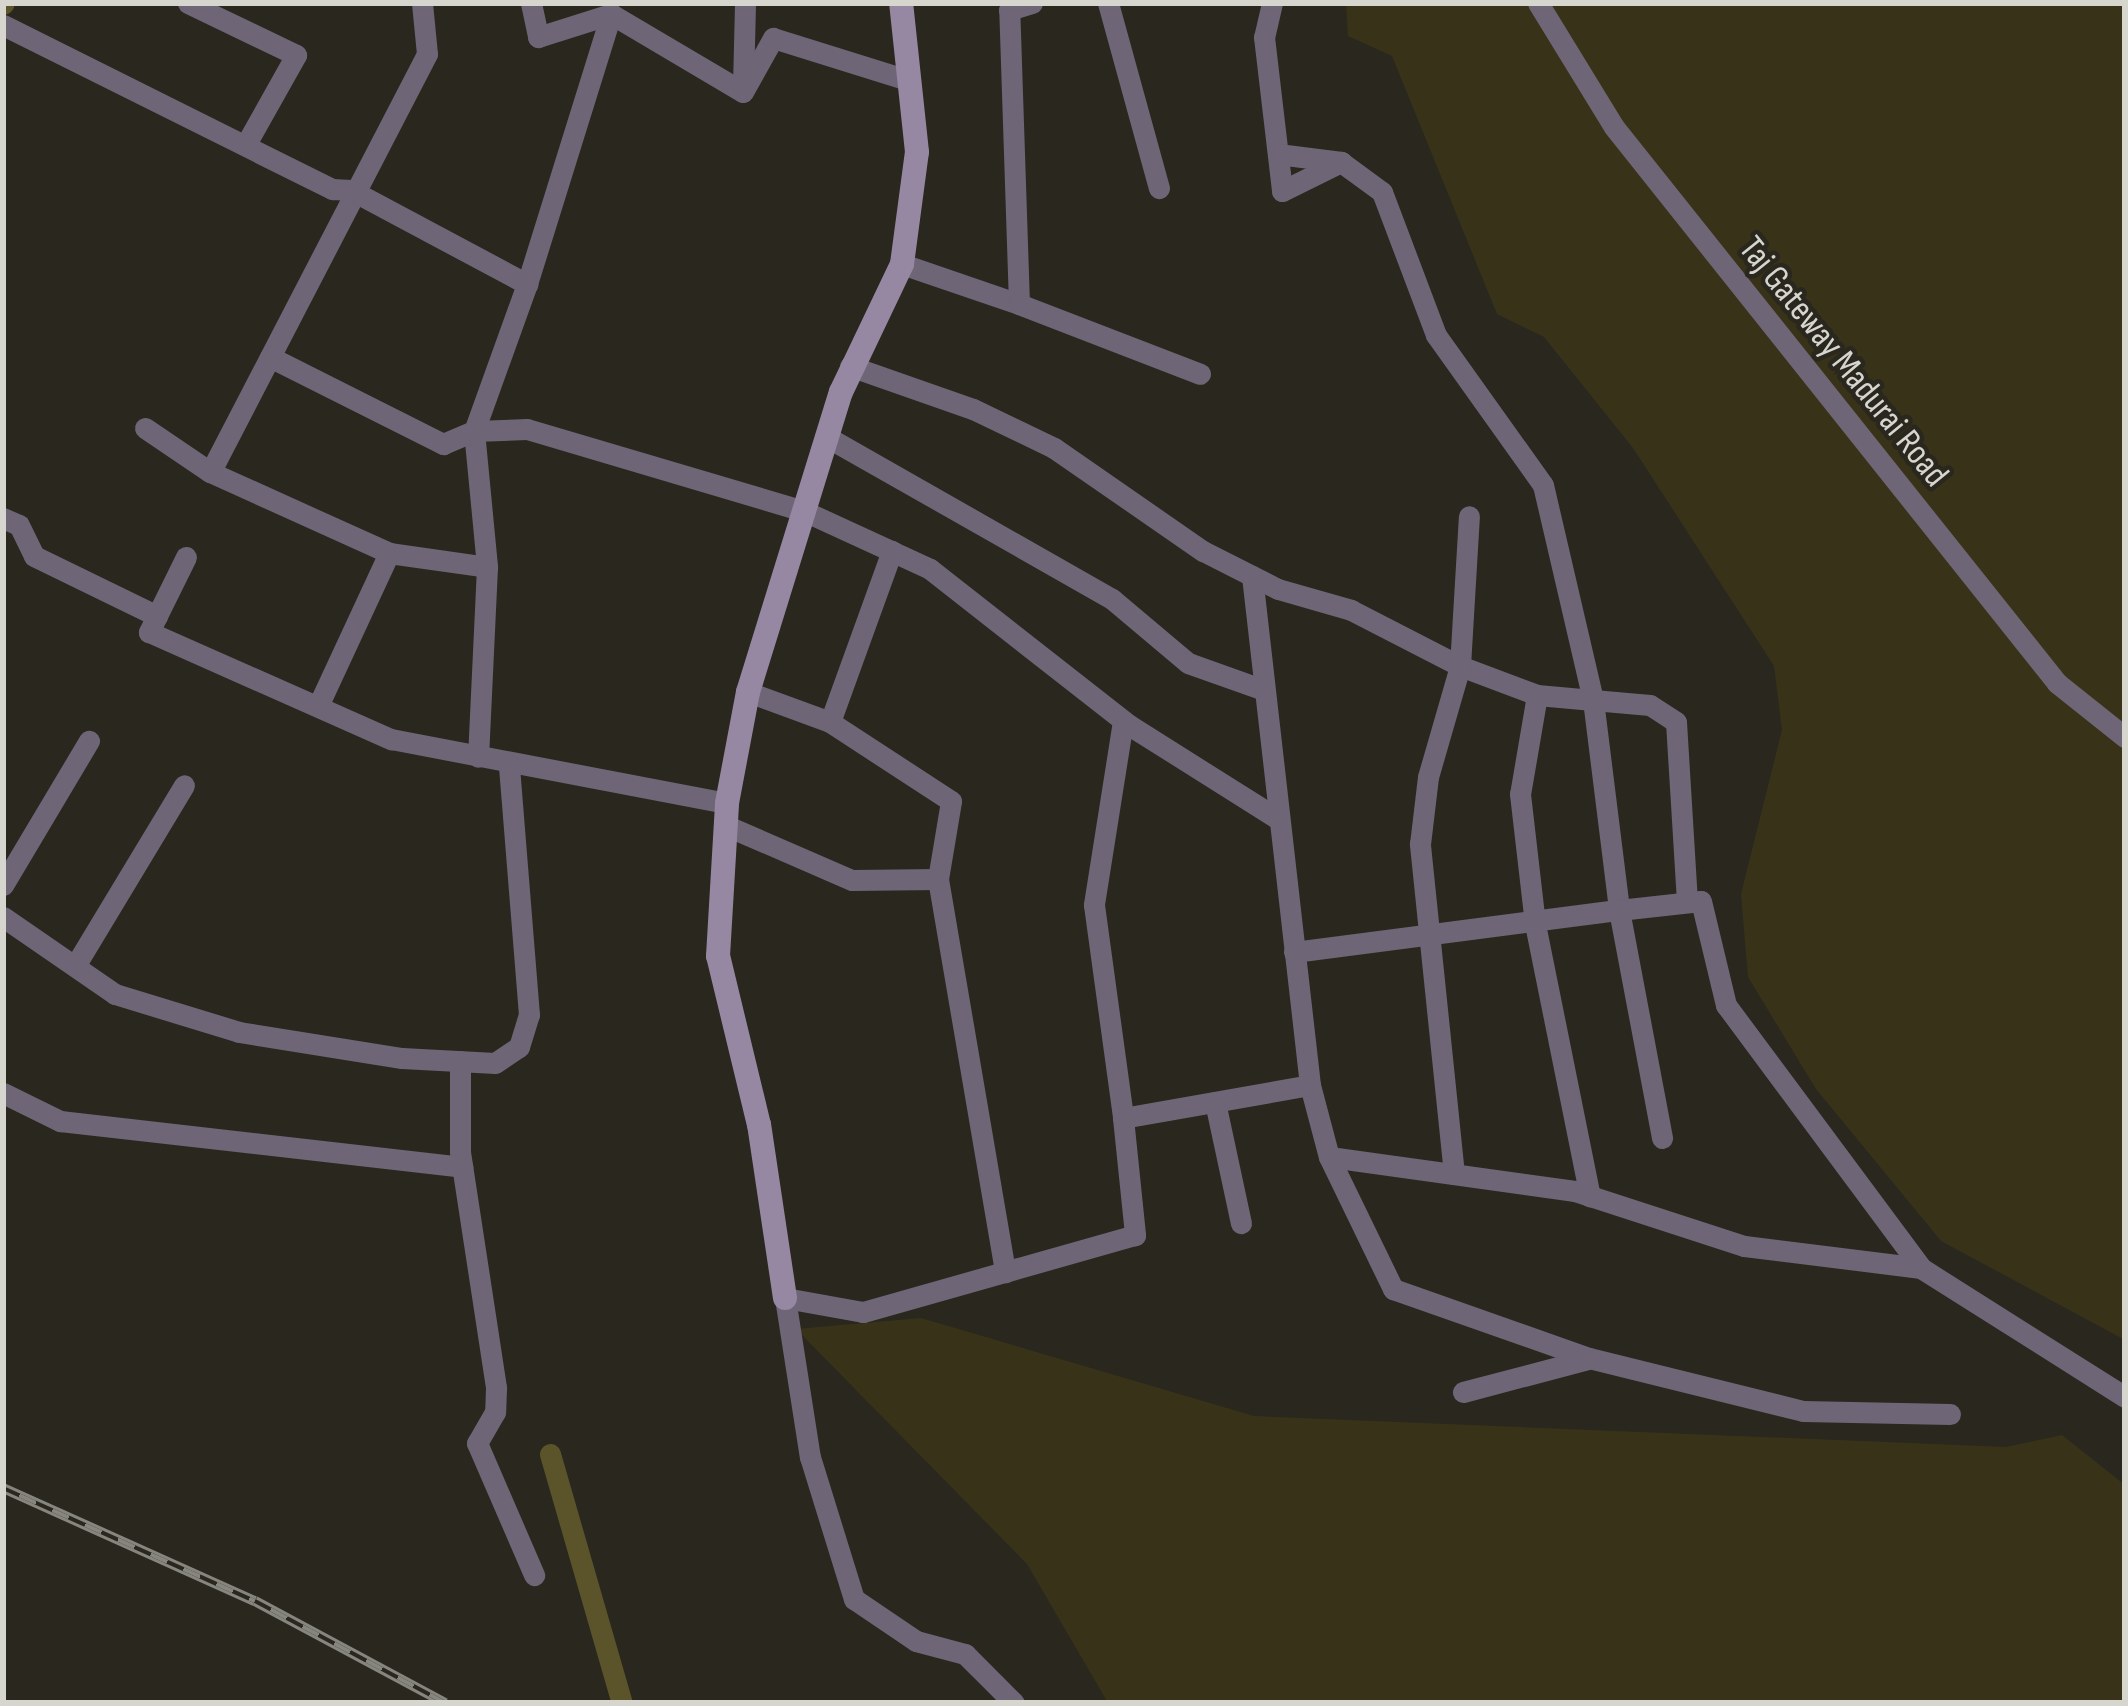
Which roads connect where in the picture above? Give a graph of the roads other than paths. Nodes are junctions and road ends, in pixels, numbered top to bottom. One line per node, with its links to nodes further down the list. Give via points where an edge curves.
1 (188, 3): 14 (street, via 296,55)
2 (422, 3): 18 (street, via 427,54)
3 (531, 3): 10 (street, via 538,37)
4 (745, 3): 13 (street)
5 (902, 3): 12 (street)
6 (1031, 3): 21 (street, via 1009,10)
7 (1108, 3): 17 (street)
8 (1272, 3): 15 (street, via 1264,37)
9 (1538, 3): 46 (street, Taj Gateway Madurai Road, via 1613,127 2027,646 2057,683)
10 (611, 14): 13 (street); 20 (street)
11 (3, 25): 14 (street)
12 (908, 80): 13 (street, via 772,38); 19 (street, via 917,152)
13 (743, 92)
14 (246, 144): 18 (street, via 332,189)
15 (1278, 154): 16 (street); 16 (street, via 1282,191)
16 (1341, 162): 42 (street, via 1382,192 1436,335 1544,485)
17 (1160, 188)
18 (352, 190): 20 (street); 22 (street)
19 (902, 265): 21 (street); 23 (street)
20 (527, 284): 26 (street)
21 (1019, 304): 24 (street)
22 (270, 357): 26 (street, via 443,444); 28 (street)
23 (850, 367): 27 (street); 36 (street, via 973,409 1054,448)
24 (1200, 374)
25 (145, 428): 28 (street)
26 (474, 431): 29 (street, via 526,429); 35 (street)
27 (827, 437): 29 (street); 39 (street, via 1112,599 1187,663)
28 (210, 472): 33 (street)
29 (804, 511): 32 (street); 40 (street)
30 (1469, 516): 38 (street)
31 (3, 518): 37 (street, via 19,525 34,556)
32 (892, 551): 44 (street, via 930,569); 45 (street)
33 (389, 554): 35 (street); 43 (street)
34 (185, 556): 37 (street)
35 (487, 567): 48 (street)
36 (1252, 576): 38 (street, via 1351,610); 39 (street)
37 (157, 616): 43 (street, via 149,632)
38 (1460, 666): 41 (street); 59 (street, via 1428,777 1420,844)
39 (1264, 690): 52 (street)
40 (748, 692): 45 (street); 51 (street)
41 (1538, 695): 42 (street); 58 (street, via 1520,794)
42 (1593, 700): 55 (street, via 1650,705 1676,722); 56 (street)
43 (318, 706): 48 (street, via 391,739)
44 (1123, 721): 52 (street); 66 (street, via 1094,905)
45 (830, 722): 53 (street, via 951,801)
46 (2125, 736)
47 (89, 741): 54 (street)
48 (478, 757): 49 (street)
49 (509, 764): 51 (street); 62 (street, via 529,1015 519,1047 495,1063)
50 (184, 784): 61 (street)
51 (727, 814): 53 (street, via 852,880); 75 (street, via 718,956 759,1125)
52 (1278, 819): 60 (street)
53 (938, 879): 74 (street)
54 (3, 885)
55 (1688, 902): 56 (street); 73 (street, via 1701,901 1726,1005)
56 (1619, 910): 58 (street); 67 (street)
57 (3, 917): 61 (street)
58 (1535, 924): 59 (street); 71 (street)
59 (1434, 940): 60 (street); 70 (street)
60 (1294, 952): 63 (street)
61 (75, 967): 62 (street, via 115,994 239,1032)
62 (460, 1061): 69 (street)
63 (1310, 1085): 65 (street); 68 (street)
64 (3, 1094): 69 (street, via 60,1120)
65 (1215, 1102): 66 (street); 72 (street)
66 (1123, 1118): 74 (street, via 1135,1234)
67 (1662, 1138)
68 (1329, 1157): 70 (street); 76 (street, via 1393,1289)
69 (462, 1167): 80 (street, via 496,1388 495,1412 477,1443 480,1460)
70 (1454, 1174): 71 (street)
71 (1590, 1196): 73 (street, via 1744,1246)
72 (1241, 1222)
73 (1921, 1268): 78 (street)
74 (1005, 1272): 75 (street, via 863,1312)
75 (785, 1298): 81 (street, via 810,1457 854,1599 916,1642 965,1654)
76 (1589, 1358): 77 (street); 79 (street, via 1803,1411)
77 (1463, 1392)
78 (2125, 1396)
79 (1950, 1414)
80 (534, 1575)
81 (1014, 1703)

